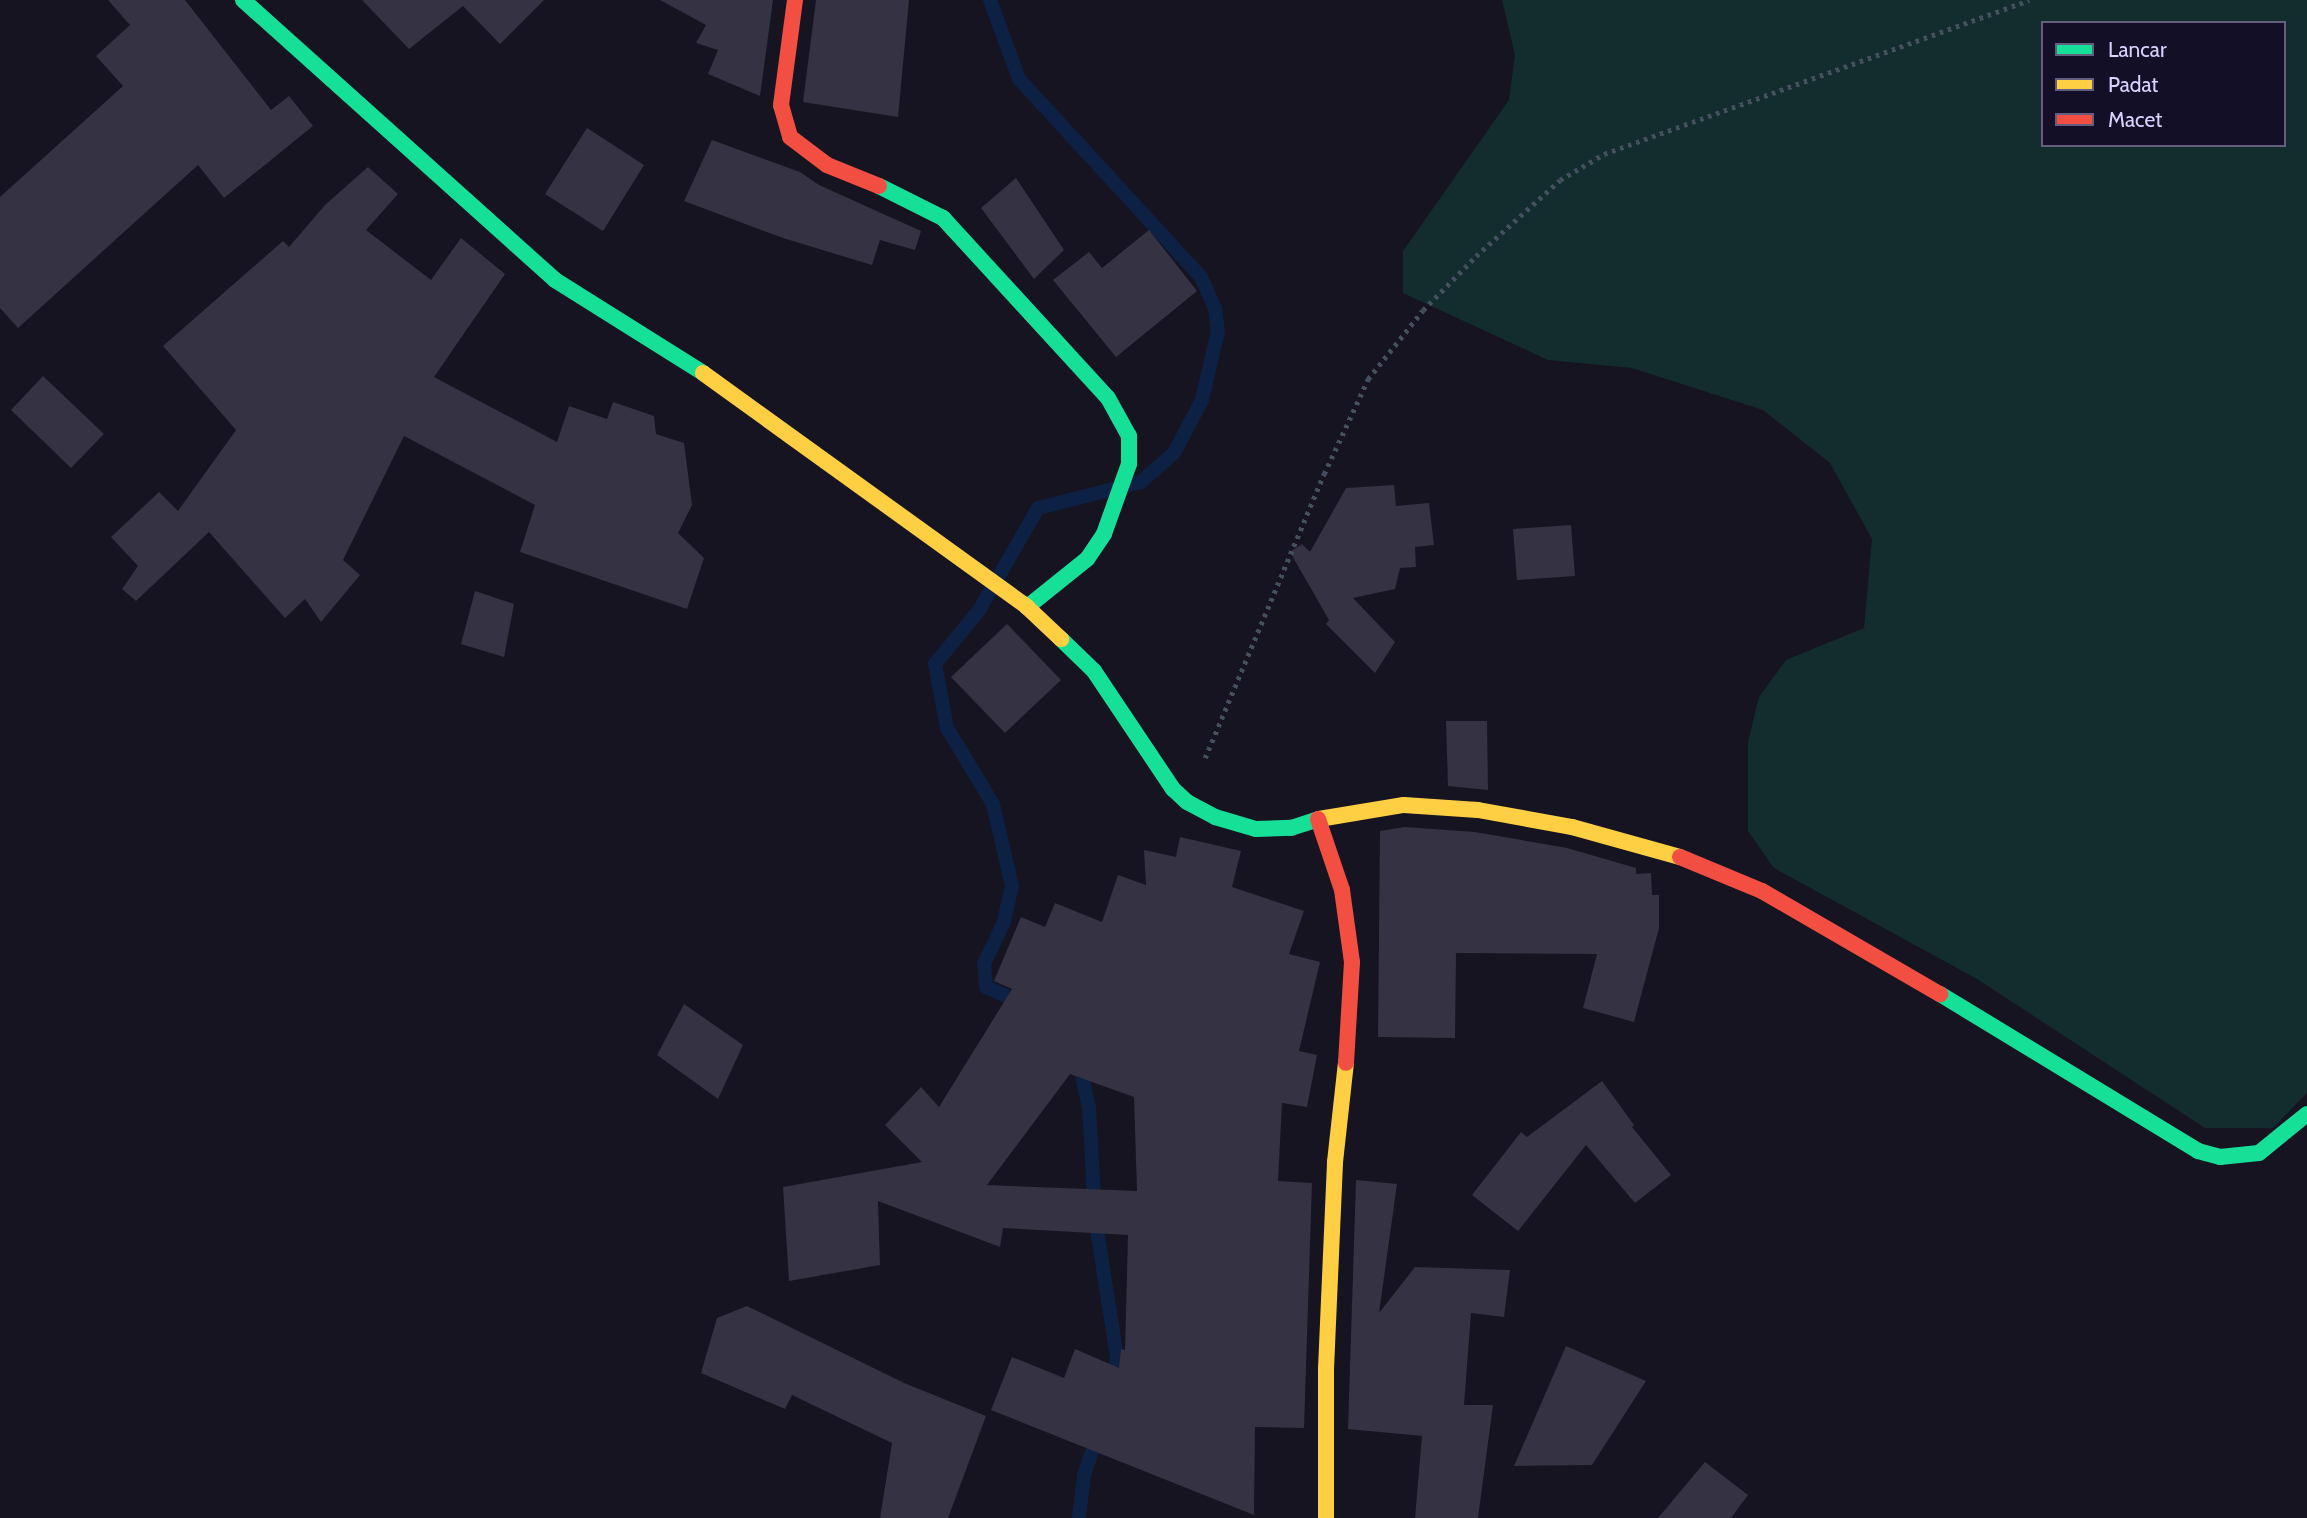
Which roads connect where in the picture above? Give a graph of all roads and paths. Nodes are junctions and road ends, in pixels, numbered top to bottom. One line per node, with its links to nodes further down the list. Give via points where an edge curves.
1 (243, 0): 4 (street, via 555,279 693,366)
2 (795, 0): 4 (street, via 781,106 790,137 827,165 943,218 1108,398 1129,436 1129,464 1121,497 1104,534 1087,559)
3 (2029, 0): 5 (path, via 1604,154 1560,180 1476,257 1423,310 1368,379)
4 (1027, 607): 5 (street, via 1094,671 1173,789)
5 (1187, 802): 6 (street, via 1215,817 1256,829 1291,828)
6 (1319, 819): 7 (street, via 1404,805 1478,810 1572,827 1687,859 1762,891 2044,1054 2198,1151 2220,1157 2259,1153); 8 (street, via 1342,890 1352,962 1326,1355)
7 (2307, 1114)
8 (1326, 1518)

